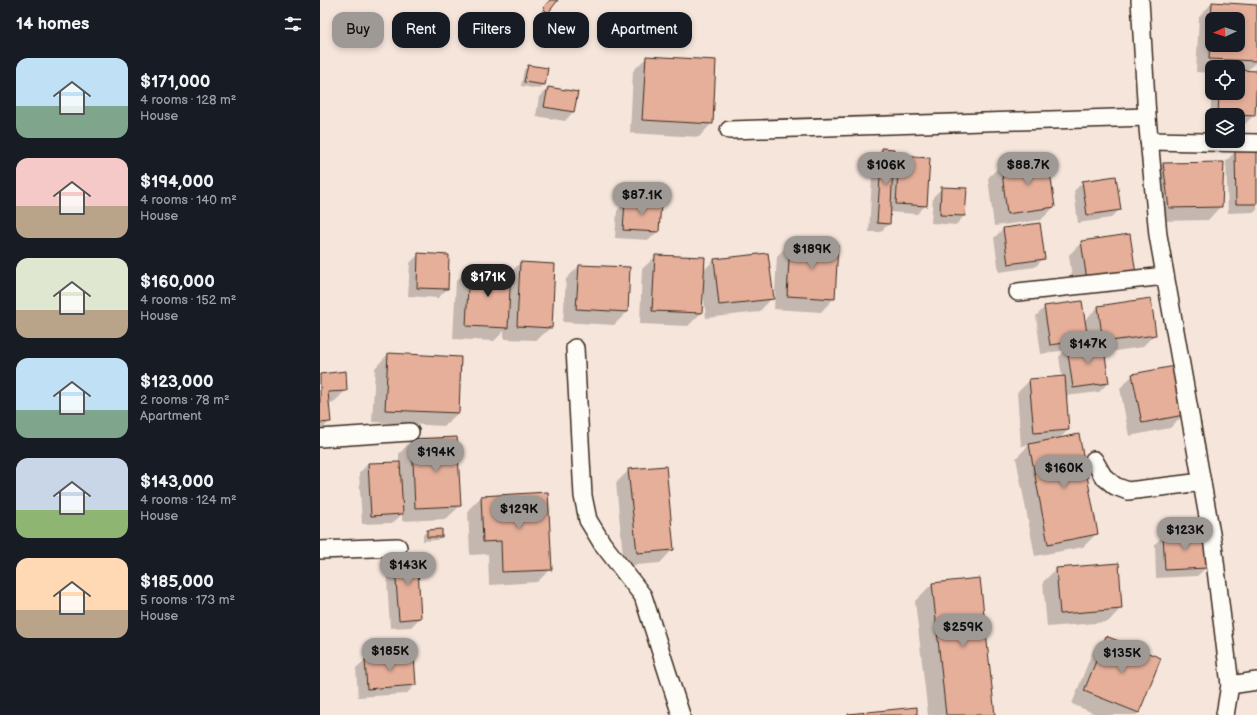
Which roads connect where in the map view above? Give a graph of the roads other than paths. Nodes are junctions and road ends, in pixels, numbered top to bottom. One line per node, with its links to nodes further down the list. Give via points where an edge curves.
1 (1140, 0): 2 (street)
2 (1147, 118): 3 (street); 4 (street)
3 (729, 130)
4 (1149, 141): 5 (street); 6 (street, via 1158,236)
5 (1257, 143)
6 (1166, 276): 7 (street); 12 (street)
7 (1018, 292)
8 (575, 348): 17 (street, via 582,496 588,520 602,543 643,596)
9 (410, 432): 10 (street)
10 (320, 438)
11 (1094, 460): 12 (street, via 1103,476 1115,486 1128,491)
12 (1202, 482): 16 (street, via 1213,545)
13 (398, 547): 14 (street)
14 (320, 550)
15 (1257, 681): 16 (street)
16 (1230, 685): 18 (street)
17 (681, 715)
18 (1225, 715)

